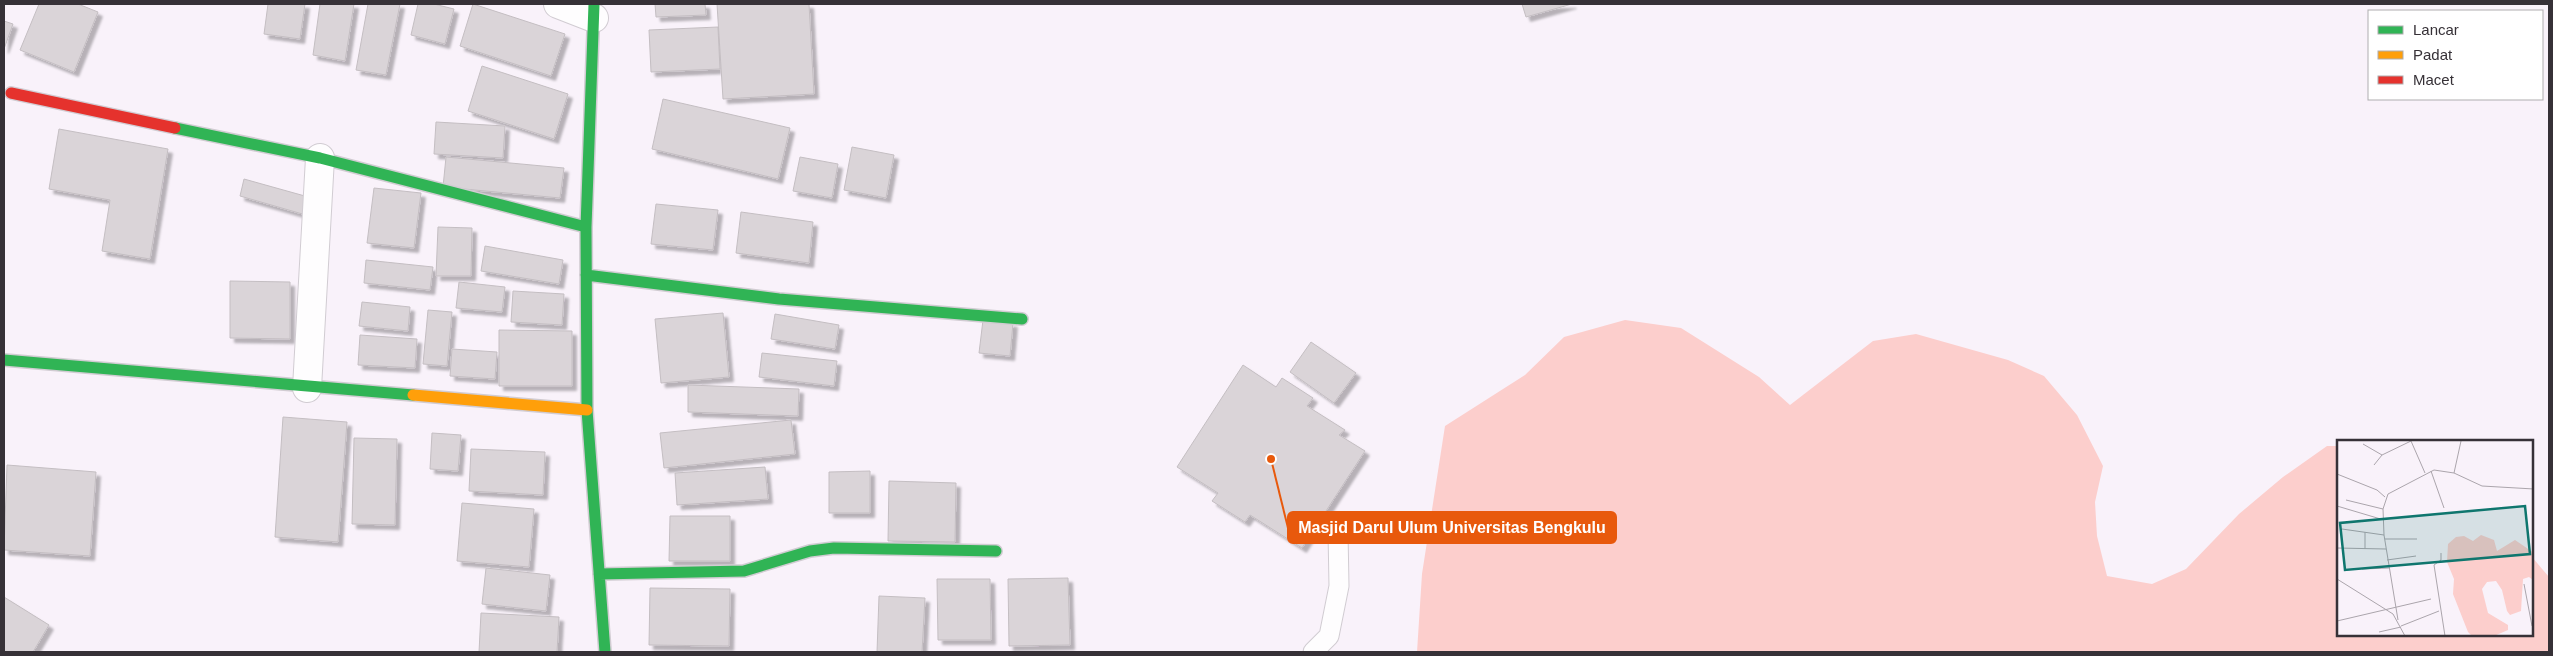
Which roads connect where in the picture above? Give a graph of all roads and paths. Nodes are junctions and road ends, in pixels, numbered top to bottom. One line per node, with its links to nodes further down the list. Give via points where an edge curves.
1 (558, 4): 2 (street)
2 (594, 11): 5 (street)
3 (11, 93): 4 (street)
4 (320, 158): 5 (street); 9 (street)
5 (586, 227): 6 (street)
6 (586, 276): 7 (street, via 780,299); 10 (street)
7 (1022, 319)
8 (4, 360): 9 (street)
9 (307, 388): 10 (street)
10 (587, 410): 13 (street)
11 (1338, 532): 15 (lane, via 1339,586 1329,636)
12 (996, 551): 13 (street, via 834,548 810,551 744,571)
13 (599, 574): 14 (street)
14 (605, 652)
15 (1313, 652)

